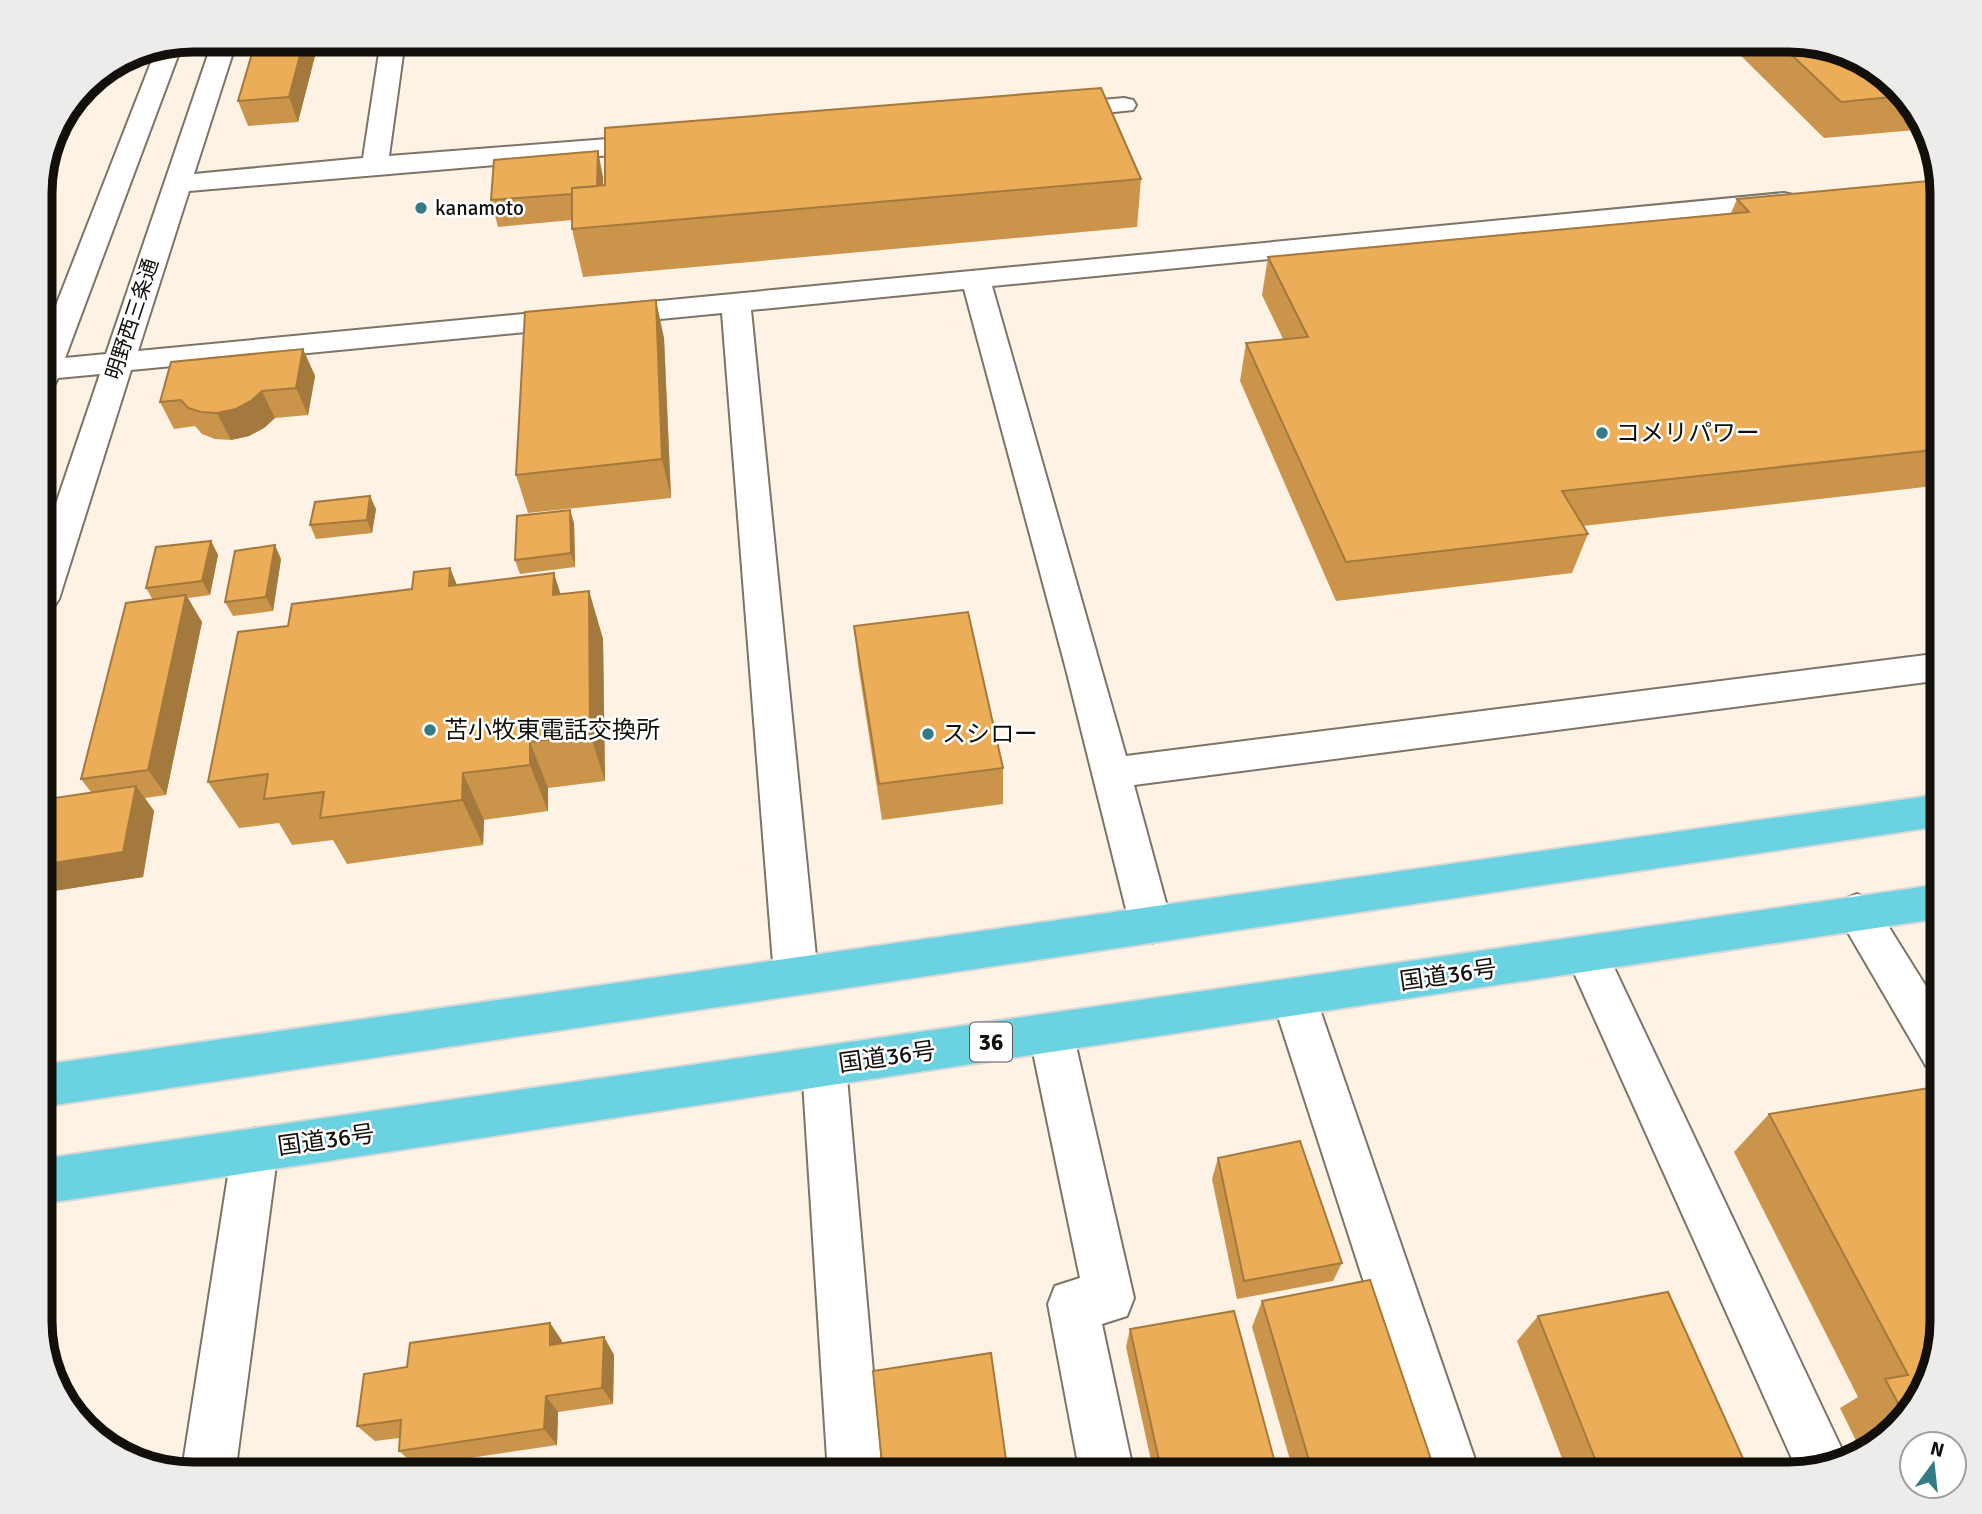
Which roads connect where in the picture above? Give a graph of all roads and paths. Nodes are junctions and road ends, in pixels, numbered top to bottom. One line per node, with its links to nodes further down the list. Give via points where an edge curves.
1 (221, 52): 8 (street, 明野西三条通)
2 (391, 52): 7 (street)
3 (166, 55): 12 (street)
4 (1124, 106): 5 (street)
5 (1027, 113)
6 (680, 141): 7 (street)
7 (375, 166): 8 (street)
8 (177, 184): 13 (street, 明野西三条通)
9 (1816, 198): 10 (street)
10 (976, 280): 11 (street); 17 (street)
11 (736, 303): 13 (street); 23 (street)
12 (53, 346)
13 (117, 362): 14 (street); 15 (street, 明野西三条通)
14 (53, 372)
15 (53, 562)
16 (1930, 668): 17 (street)
17 (1111, 773): 21 (street)
18 (1930, 812): 21 (highway)
19 (1930, 903): 20 (highway, 国道36号 / 36)
20 (1857, 912): 22 (highway, 国道36号 / 36); 25 (street)
21 (1152, 925): 23 (highway)
22 (1587, 955): 24 (highway, 国道36号 / 36); 31 (street)
23 (796, 976): 28 (highway)
24 (1294, 998): 26 (highway, 国道36号 / 36); 35 (street)
25 (1930, 1032)
26 (1051, 1033): 27 (highway, 国道36号 / 36); 34 (street, via 1109,1298 1073,1304)
27 (824, 1066): 29 (highway, 国道36号 / 36); 33 (street)
28 (53, 1084)
29 (255, 1150): 30 (highway, 国道36号 / 36); 32 (street)
30 (53, 1179)
31 (1819, 1458)
32 (210, 1462)
33 (855, 1462)
34 (1105, 1462)
35 (1449, 1462)

